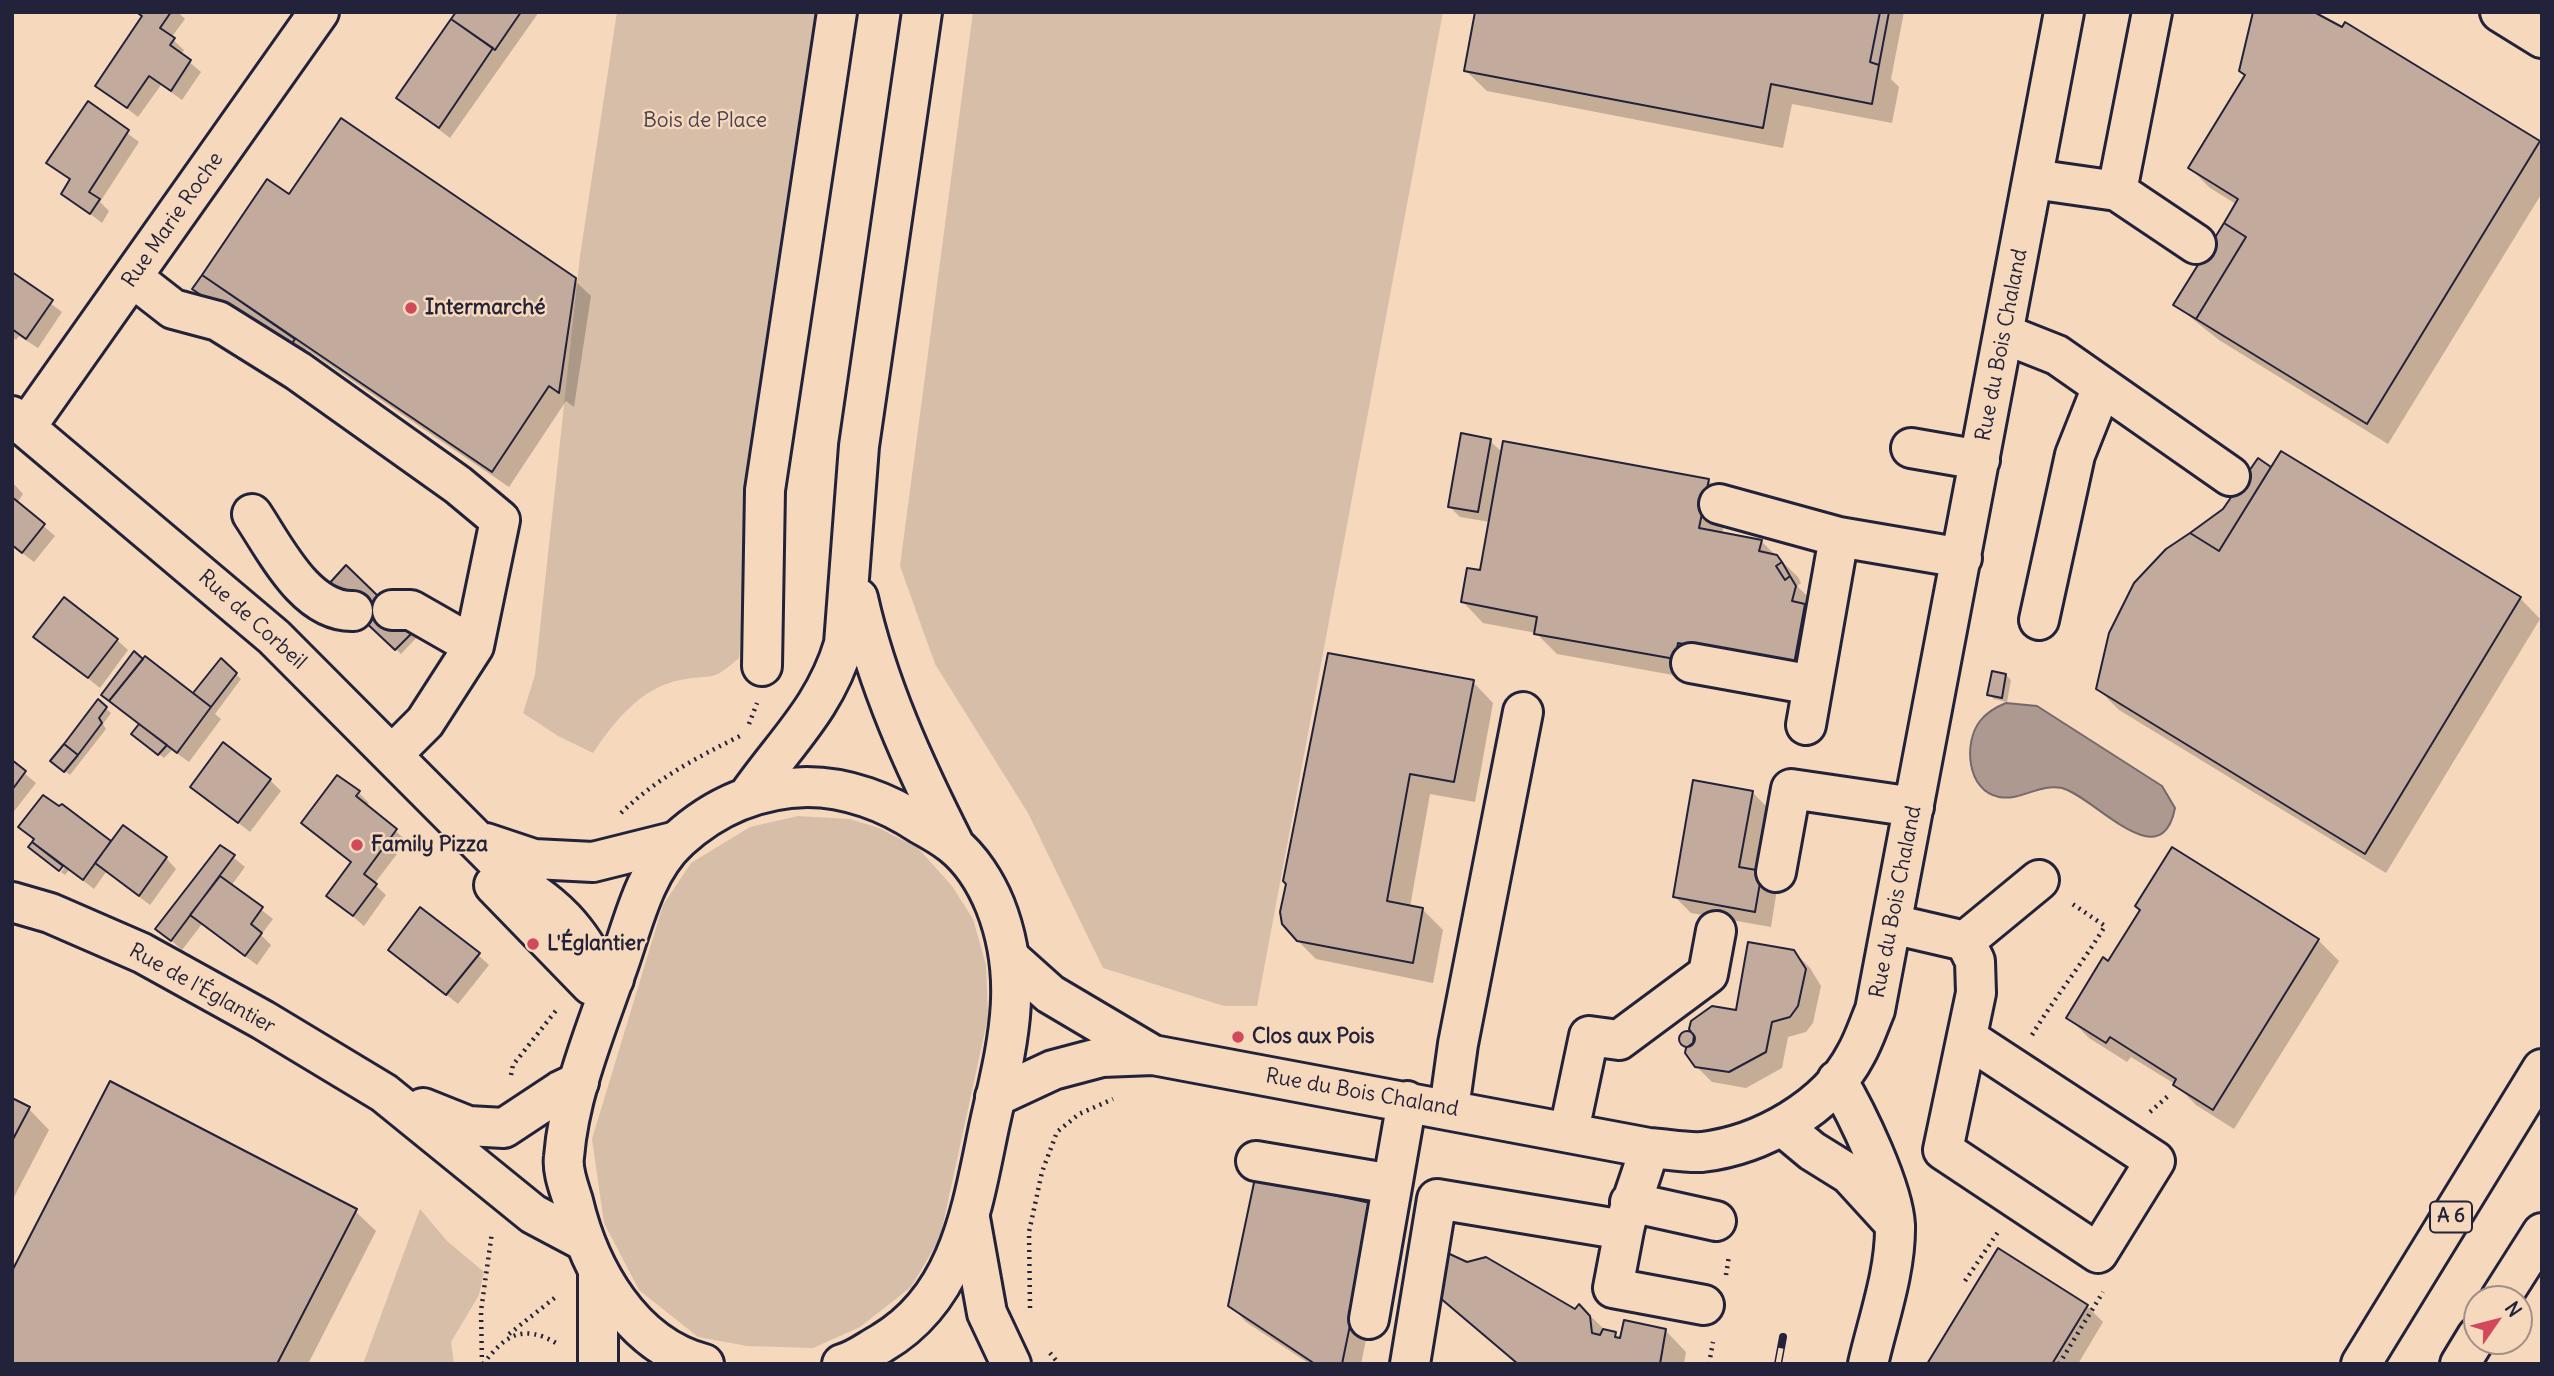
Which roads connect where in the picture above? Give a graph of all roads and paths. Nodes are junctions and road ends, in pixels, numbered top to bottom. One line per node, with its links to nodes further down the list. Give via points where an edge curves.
1 (319, 12): 11 (main road, Rue Marie Roche)
2 (837, 12): 28 (main road, via 765,490)
3 (922, 12): 22 (main road, via 859,446)
4 (2064, 12): 8 (main road, Rue du Bois Chaland)
5 (2152, 12): 9 (main road)
6 (2500, 12): 7 (main road)
7 (2542, 38)
8 (2033, 178): 9 (main road); 12 (main road, Rue du Bois Chaland)
9 (2118, 191): 10 (main road)
10 (2196, 244)
11 (132, 277): 14 (main road, Rue Marie Roche); 26 (main road, via 173,309 218,321 298,371 500,520)
12 (2004, 334): 13 (main road, via 2057,355); 16 (main road, Rue du Bois Chaland)
13 (2102, 387): 17 (main road); 25 (main road, via 2075,455)
14 (19, 422): 33 (main road, Rue de Corbeil, via 274,637)
15 (1911, 448): 16 (main road)
16 (1980, 460): 21 (main road, Rue du Bois Chaland)
17 (2230, 476)
18 (1719, 504): 20 (main road)
19 (252, 514): 24 (main road, via 318,601)
20 (1839, 537): 21 (main road); 29 (main road)
21 (1962, 558): 35 (main road, Rue du Bois Chaland)
22 (850, 565): 34 (main road, via 845,644 836,673 805,725); 39 (main road, via 890,705)
23 (392, 610): 26 (main road, via 411,610)
24 (353, 611)
25 (2039, 620)
26 (474, 646): 33 (main road, via 425,722)
27 (1691, 663): 29 (main road)
28 (762, 666)
29 (1813, 685): 31 (main road)
30 (1523, 712): 57 (main road)
31 (1806, 725)
32 (740, 736): 36 (path, via 687,761)
33 (393, 754): 37 (main road, Rue de Corbeil)
34 (748, 796): 38 (main road, via 722,807); 39 (main road, via 806,787 849,790 908,815)
35 (1914, 807): 40 (main road, via 1791,789); 43 (main road, Rue du Bois Chaland)
36 (618, 815)
37 (478, 840): 38 (main road, Rue de Corbeil, via 534,859 593,862); 47 (main road, via 494,885 596,991)
38 (677, 841): 47 (main road, via 652,872)
39 (955, 846): 46 (main road, via 987,884)
40 (1776, 872)
41 (2039, 880): 45 (main road)
42 (12, 902): 53 (main road, Rue de l'Églantier, via 50,913 142,953)
43 (1892, 924): 45 (main road); 51 (main road, Rue du Bois Chaland, via 1875,1010 1856,1055)
44 (1716, 931): 59 (main road, via 1708,974 1619,1040 1589,1036)
45 (1965, 941): 48 (main road, via 1975,961 1976,993)
46 (1012, 960): 49 (main road, Rue du Bois Chaland, via 1050,994); 54 (main road, via 1012,1009)
47 (610, 988): 52 (main road)
48 (1967, 1038): 48 (main road, via 1943,1150 2098,1253 2155,1161)
49 (1153, 1055): 54 (main road, Rue du Bois Chaland, via 1090,1060 1053,1070); 56 (main road, Rue du Bois Chaland)
50 (2542, 1069): 89 (main road, A 6)
51 (1837, 1080): 58 (main road, Rue du Bois Chaland); 66 (main road, via 1857,1114 1887,1187)
52 (579, 1082): 53 (main road, Rue de l'Églantier, via 504,1128 468,1126); 69 (main road, via 563,1161)
53 (384, 1093): 69 (main road, Rue de l'Églantier, via 533,1214)
54 (995, 1097): 64 (main road)
55 (1125, 1097): 75 (path, via 1099,1103 1057,1132 1042,1172 1029,1232)
56 (1407, 1101): 57 (main road, Rue du Bois Chaland); 62 (main road)
57 (1449, 1108): 59 (main road, Rue du Bois Chaland)
58 (1782, 1126): 60 (main road, Rue du Bois Chaland, via 1744,1144 1700,1152); 66 (main road, via 1849,1174)
59 (1569, 1131): 60 (main road, Rue du Bois Chaland)
60 (1649, 1148): 63 (main road)
61 (1256, 1161): 62 (main road)
62 (1392, 1184): 76 (main road)
63 (1627, 1216): 65 (main road); 74 (main road, via 1613,1289); 81 (main road, via 1437,1199)
64 (970, 1218): 82 (main road, via 943,1284 918,1315); 85 (main road, via 987,1313)
65 (1716, 1221)
66 (1895, 1223): 87 (main road, via 1893,1254)
67 (2004, 1224): 71 (path)
68 (2542, 1233): 73 (main road)
69 (582, 1240): 70 (main road)
70 (583, 1281): 77 (main road); 77 (path); 78 (path); 84 (main road, via 623,1308 658,1342)
71 (1965, 1281)
72 (2095, 1282): 88 (path, via 2105,1288)
73 (2509, 1285)
74 (1704, 1305)
75 (1031, 1316)
76 (1369, 1319)
77 (599, 1324): 80 (main road)
78 (508, 1336): 80 (path, via 523,1333 549,1339); 83 (path)
79 (1045, 1345): 86 (path)
80 (584, 1357)
81 (1420, 1359)
82 (850, 1363)
83 (483, 1364)
84 (704, 1364)
85 (1011, 1364)
86 (1059, 1364)
87 (1868, 1364)
88 (2059, 1364)
89 (2361, 1364)

